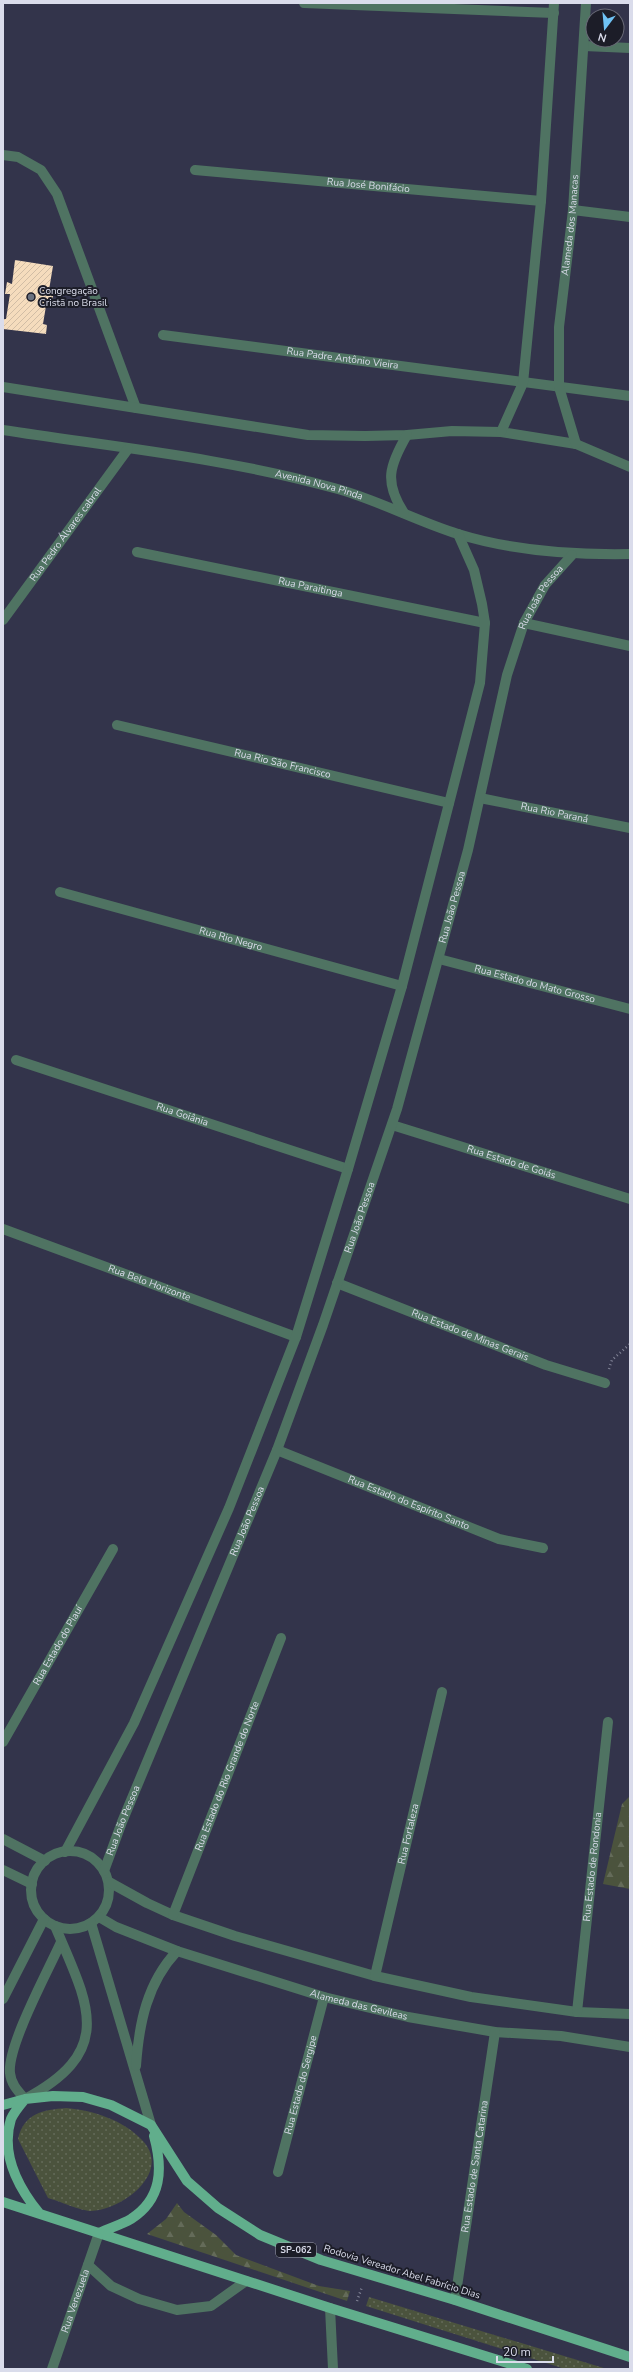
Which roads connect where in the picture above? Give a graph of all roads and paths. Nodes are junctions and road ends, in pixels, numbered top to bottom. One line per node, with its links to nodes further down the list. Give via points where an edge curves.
1 (304, 3): 3 (street)
2 (586, 3): 4 (street, Alameda dos Manacas)
3 (554, 8): 8 (street)
4 (584, 46): 5 (street); 9 (street, Alameda dos Manacas)
5 (630, 48)
6 (3, 155): 16 (street, via 18,158 42,170 57,194)
7 (195, 170): 8 (street, Rua José Bonifácio)
8 (541, 201): 12 (street)
9 (573, 210): 10 (street); 14 (street, Alameda dos Manacas, via 559,327)
10 (630, 217)
11 (163, 335): 12 (street, Rua Padre Antônio Vieira)
12 (522, 383): 14 (street, Rua Padre Antônio Vieira); 18 (street)
13 (3, 387): 16 (street)
14 (559, 387): 15 (street, Rua Padre Antônio Vieira); 20 (street, Alameda dos Manacas)
15 (630, 396)
16 (136, 408): 19 (street, via 308,435)
17 (3, 430): 21 (street, Avenida Nova Pinda)
18 (501, 432): 19 (street, via 452,431); 20 (street)
19 (407, 436): 23 (street, via 399,450 391,482 394,497)
20 (576, 444): 22 (street)
21 (128, 450): 23 (street, Avenida Nova Pinda, via 244,467 335,488); 28 (street, Rua Pedro Álvares cabral)
22 (630, 467)
23 (404, 513): 24 (street, Avenida Nova Pinda)
24 (458, 534): 27 (street, Avenida Nova Pinda); 29 (street, via 474,570)
25 (137, 552): 29 (street, Rua Paraitinga)
26 (630, 554): 27 (street, Avenida Nova Pinda)
27 (572, 555): 30 (street, Rua João Pessoa, via 545,585)
28 (3, 620)
29 (485, 623): 34 (street, via 480,683)
30 (524, 623): 31 (street); 33 (street, Rua João Pessoa, via 507,675)
31 (630, 646)
32 (117, 725): 34 (street, Rua Rio São Francisco)
33 (480, 798): 35 (street, Rua Rio Paraná); 37 (street, Rua João Pessoa)
34 (449, 803): 38 (street)
35 (630, 828)
36 (60, 892): 38 (street, Rua Rio Negro)
37 (438, 959): 39 (street, Rua Estado do Mato Grosso); 41 (street, Rua João Pessoa)
38 (402, 986): 42 (street)
39 (630, 1009)
40 (16, 1060): 42 (street, Rua Goiânia)
41 (392, 1125): 43 (street, Rua Estado de Goiás); 45 (street, Rua João Pessoa)
42 (348, 1169): 46 (street)
43 (630, 1199)
44 (3, 1229): 46 (street, Rua Belo Horizonte)
45 (337, 1282): 48 (street, Rua Estado de Minas Gerais, via 546,1365); 49 (street, Rua João Pessoa)
46 (296, 1338): 57 (street, via 229,1508 137,1716)
47 (630, 1344): 48 (path, via 612,1360)
48 (605, 1383)
49 (278, 1450): 50 (street, Rua Estado do Espírito Santo, via 499,1539); 60 (street, Rua João Pessoa, via 122,1822)
50 (543, 1548)
51 (113, 1549): 55 (street, Rua Estado do Piauí)
52 (281, 1638): 63 (street, Rua Estado do Rio Grande do Norte)
53 (442, 1692): 69 (street, Rua Fortaleza)
54 (608, 1722): 72 (street, Rua Estado de Rondonia)
55 (3, 1742)
56 (3, 1839): 58 (street)
57 (65, 1852): 58 (street); 60 (street, via 88,1856)
58 (45, 1861): 62 (street, via 36,1871)
59 (3, 1870): 62 (street)
60 (104, 1871): 61 (street)
61 (108, 1882): 63 (street); 65 (street, via 106,1907)
62 (32, 1884): 64 (street, via 32,1897 36,1909)
63 (173, 1915): 69 (street, via 235,1936)
64 (44, 1919): 66 (street); 71 (street)
65 (95, 1920): 66 (street, via 80,1928 67,1929); 68 (street, Alameda das Gevileas); 76 (street)
66 (55, 1926): 67 (street)
67 (61, 1942): 77 (street, via 15,2042 10,2072 12,2083); 77 (street, via 86,2001 86,2038 78,2056 62,2076)
68 (177, 1951): 70 (street, Alameda das Gevileas); 76 (street, via 163,1966 152,1985 138,2046)
69 (375, 1976): 72 (street, via 471,1997)
70 (324, 1997): 74 (street, Alameda das Gevileas, via 408,2017); 80 (street, Rua Estado do Sergipe)
71 (3, 1999)
72 (577, 2012): 73 (street)
73 (630, 2014)
74 (495, 2032): 75 (street, Alameda das Gevileas, via 562,2036); 87 (street, Rua Estado de Santa Catarina)
75 (630, 2047)
76 (136, 2074): 79 (street)
77 (25, 2099): 78 (main road); 79 (main road, via 53,2096 83,2097 111,2105); 82 (main road, via 10,2120 4,2145 9,2171)
78 (3, 2105)
79 (151, 2125): 83 (main road, via 160,2157 160,2174 150,2200 131,2219); 85 (main road, Rodovia Vereador Abel Fabrício Dias / SP-062, via 187,2181 218,2208 260,2235 321,2260)
80 (278, 2172)
81 (3, 2202): 82 (main road)
82 (39, 2214): 83 (main road)
83 (99, 2233): 84 (street, Rua Venezuela); 86 (main road)
84 (88, 2265): 86 (street, via 111,2286 139,2299 177,2310 211,2306); 91 (street, Rua Venezuela)
85 (366, 2274): 87 (main road, Rodovia Vereador Abel Fabrício Dias / SP-062); 89 (path)
86 (246, 2281): 88 (main road)
87 (455, 2300): 90 (main road, Rodovia Vereador Abel Fabrício Dias / SP-062)
88 (330, 2308): 89 (main road); 92 (street)
89 (352, 2315): 93 (main road)
90 (630, 2357)
91 (52, 2369)
92 (333, 2369)
93 (527, 2369)

